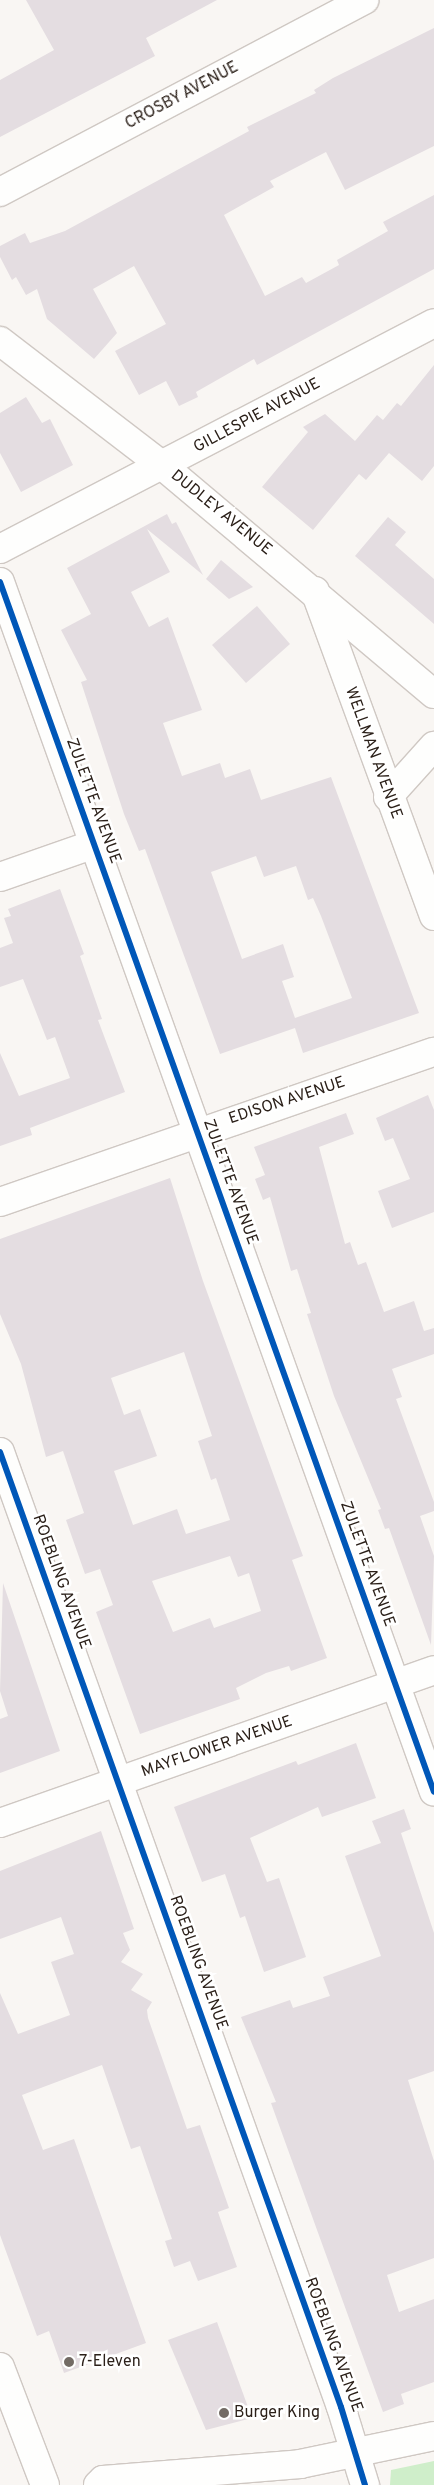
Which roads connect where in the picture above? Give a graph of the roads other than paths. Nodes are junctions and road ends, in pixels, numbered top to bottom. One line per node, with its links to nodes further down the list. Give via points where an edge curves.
1 (364, 0): 2 (street, CROSBY AVENUE)
2 (0, 192)
3 (434, 323): 5 (street, GILLESPIE AVENUE)
4 (0, 341): 5 (street, DUDLEY AVENUE)
5 (163, 466): 6 (street, GILLESPIE AVENUE); 8 (street, DUDLEY AVENUE)
6 (0, 549)
7 (0, 582): 12 (street, ZULETTE AVENUE)
8 (314, 590): 9 (street, DUDLEY AVENUE); 11 (street, WELLMAN AVENUE)
9 (434, 694)
10 (434, 746): 11 (street)
11 (388, 796): 14 (street, WELLMAN AVENUE)
12 (94, 844): 13 (street); 16 (street, ZULETTE AVENUE)
13 (0, 877)
14 (434, 916)
15 (434, 1052): 16 (street, EDISON AVENUE)
16 (197, 1131): 17 (street, EDISON AVENUE); 20 (street, ZULETTE AVENUE)
17 (0, 1202)
18 (0, 1452): 21 (street, ROEBLING AVENUE)
19 (434, 1670): 20 (street, MAYFLOWER AVENUE)
20 (396, 1684): 21 (street, MAYFLOWER AVENUE); 22 (street, ZULETTE AVENUE)
21 (119, 1782): 23 (street, MAYFLOWER AVENUE); 26 (street, ROEBLING AVENUE)
22 (434, 1792)
23 (0, 1823)
24 (0, 2368): 27 (street)
25 (434, 2436): 26 (street)
26 (356, 2452): 28 (street, via 300,2464 103,2480); 29 (street, ROEBLING AVENUE)
27 (45, 2485)
28 (98, 2485)
29 (365, 2485)

